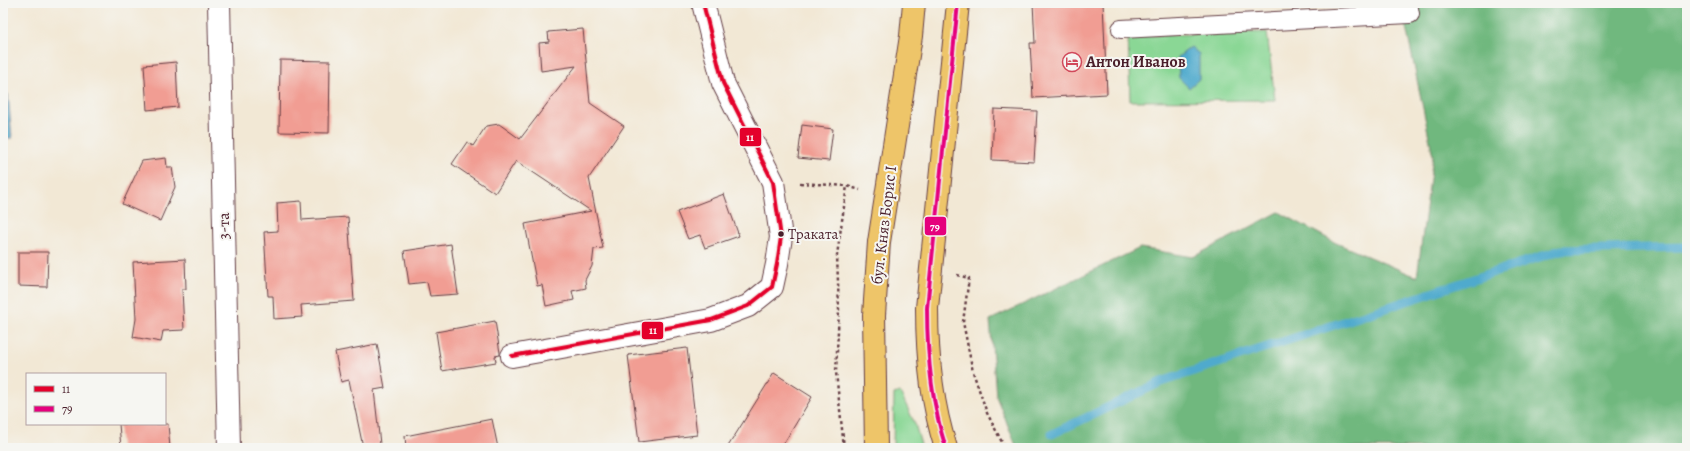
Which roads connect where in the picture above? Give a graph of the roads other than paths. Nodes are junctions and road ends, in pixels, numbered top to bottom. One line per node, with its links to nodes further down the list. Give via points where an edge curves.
1 (219, 3): 8 (street, 3-та)
2 (703, 3): 7 (street, via 723,83 773,182 781,237 772,287 748,306 711,320)
3 (914, 3): 9 (highway, бул. Княз Борис I, via 879,242 874,315)
4 (958, 3): 10 (highway, via 927,308 927,350 931,389)
5 (1408, 3): 6 (lane, via 1410,14)
6 (1121, 29)
7 (512, 356)
8 (229, 448)
9 (876, 448)
10 (946, 448)

